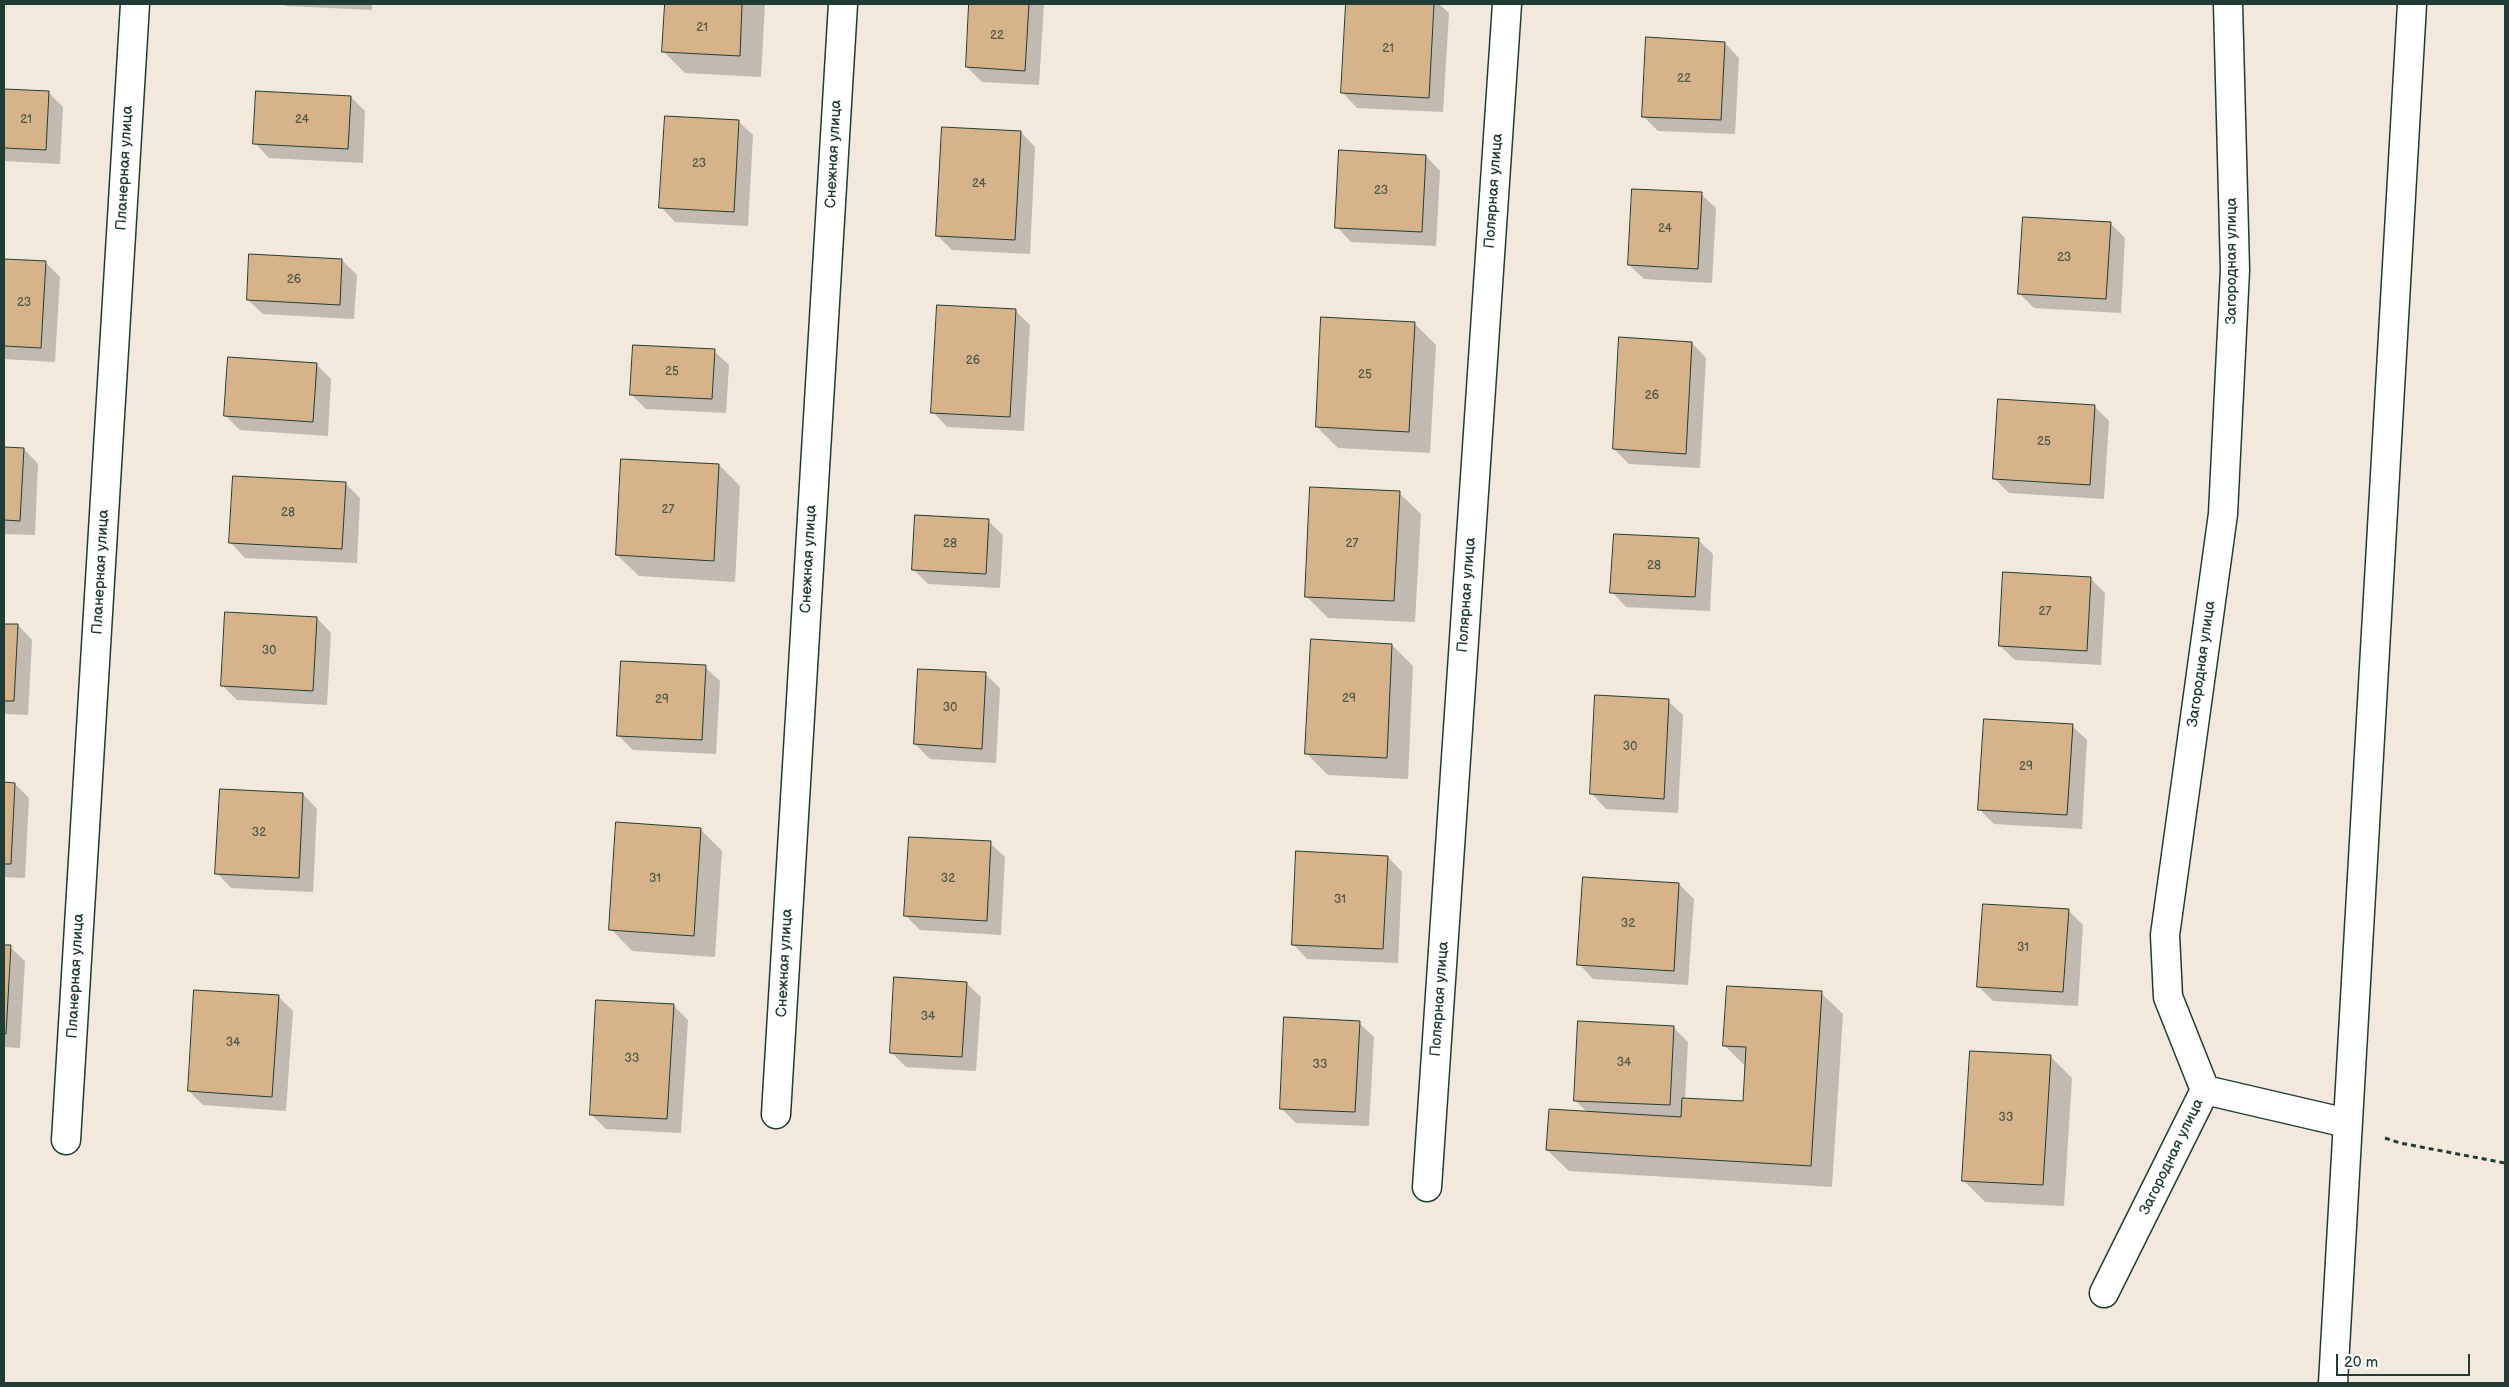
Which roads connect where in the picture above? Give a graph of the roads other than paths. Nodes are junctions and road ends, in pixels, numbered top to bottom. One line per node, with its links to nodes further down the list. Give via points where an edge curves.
1 (136, 4): 9 (street, Планерная улица)
2 (843, 4): 7 (street, Снежная улица)
3 (1506, 4): 10 (street, Полярная улица)
4 (2228, 4): 6 (street, Загородная улица, via 2235,270 2223,514 2164,935 2168,997)
5 (2412, 4): 8 (street)
6 (2205, 1090): 8 (street); 11 (street, Загородная улица)
7 (776, 1114)
8 (2347, 1123): 12 (street)
9 (66, 1140)
10 (1427, 1187)
11 (2104, 1293)
12 (2333, 1383)

